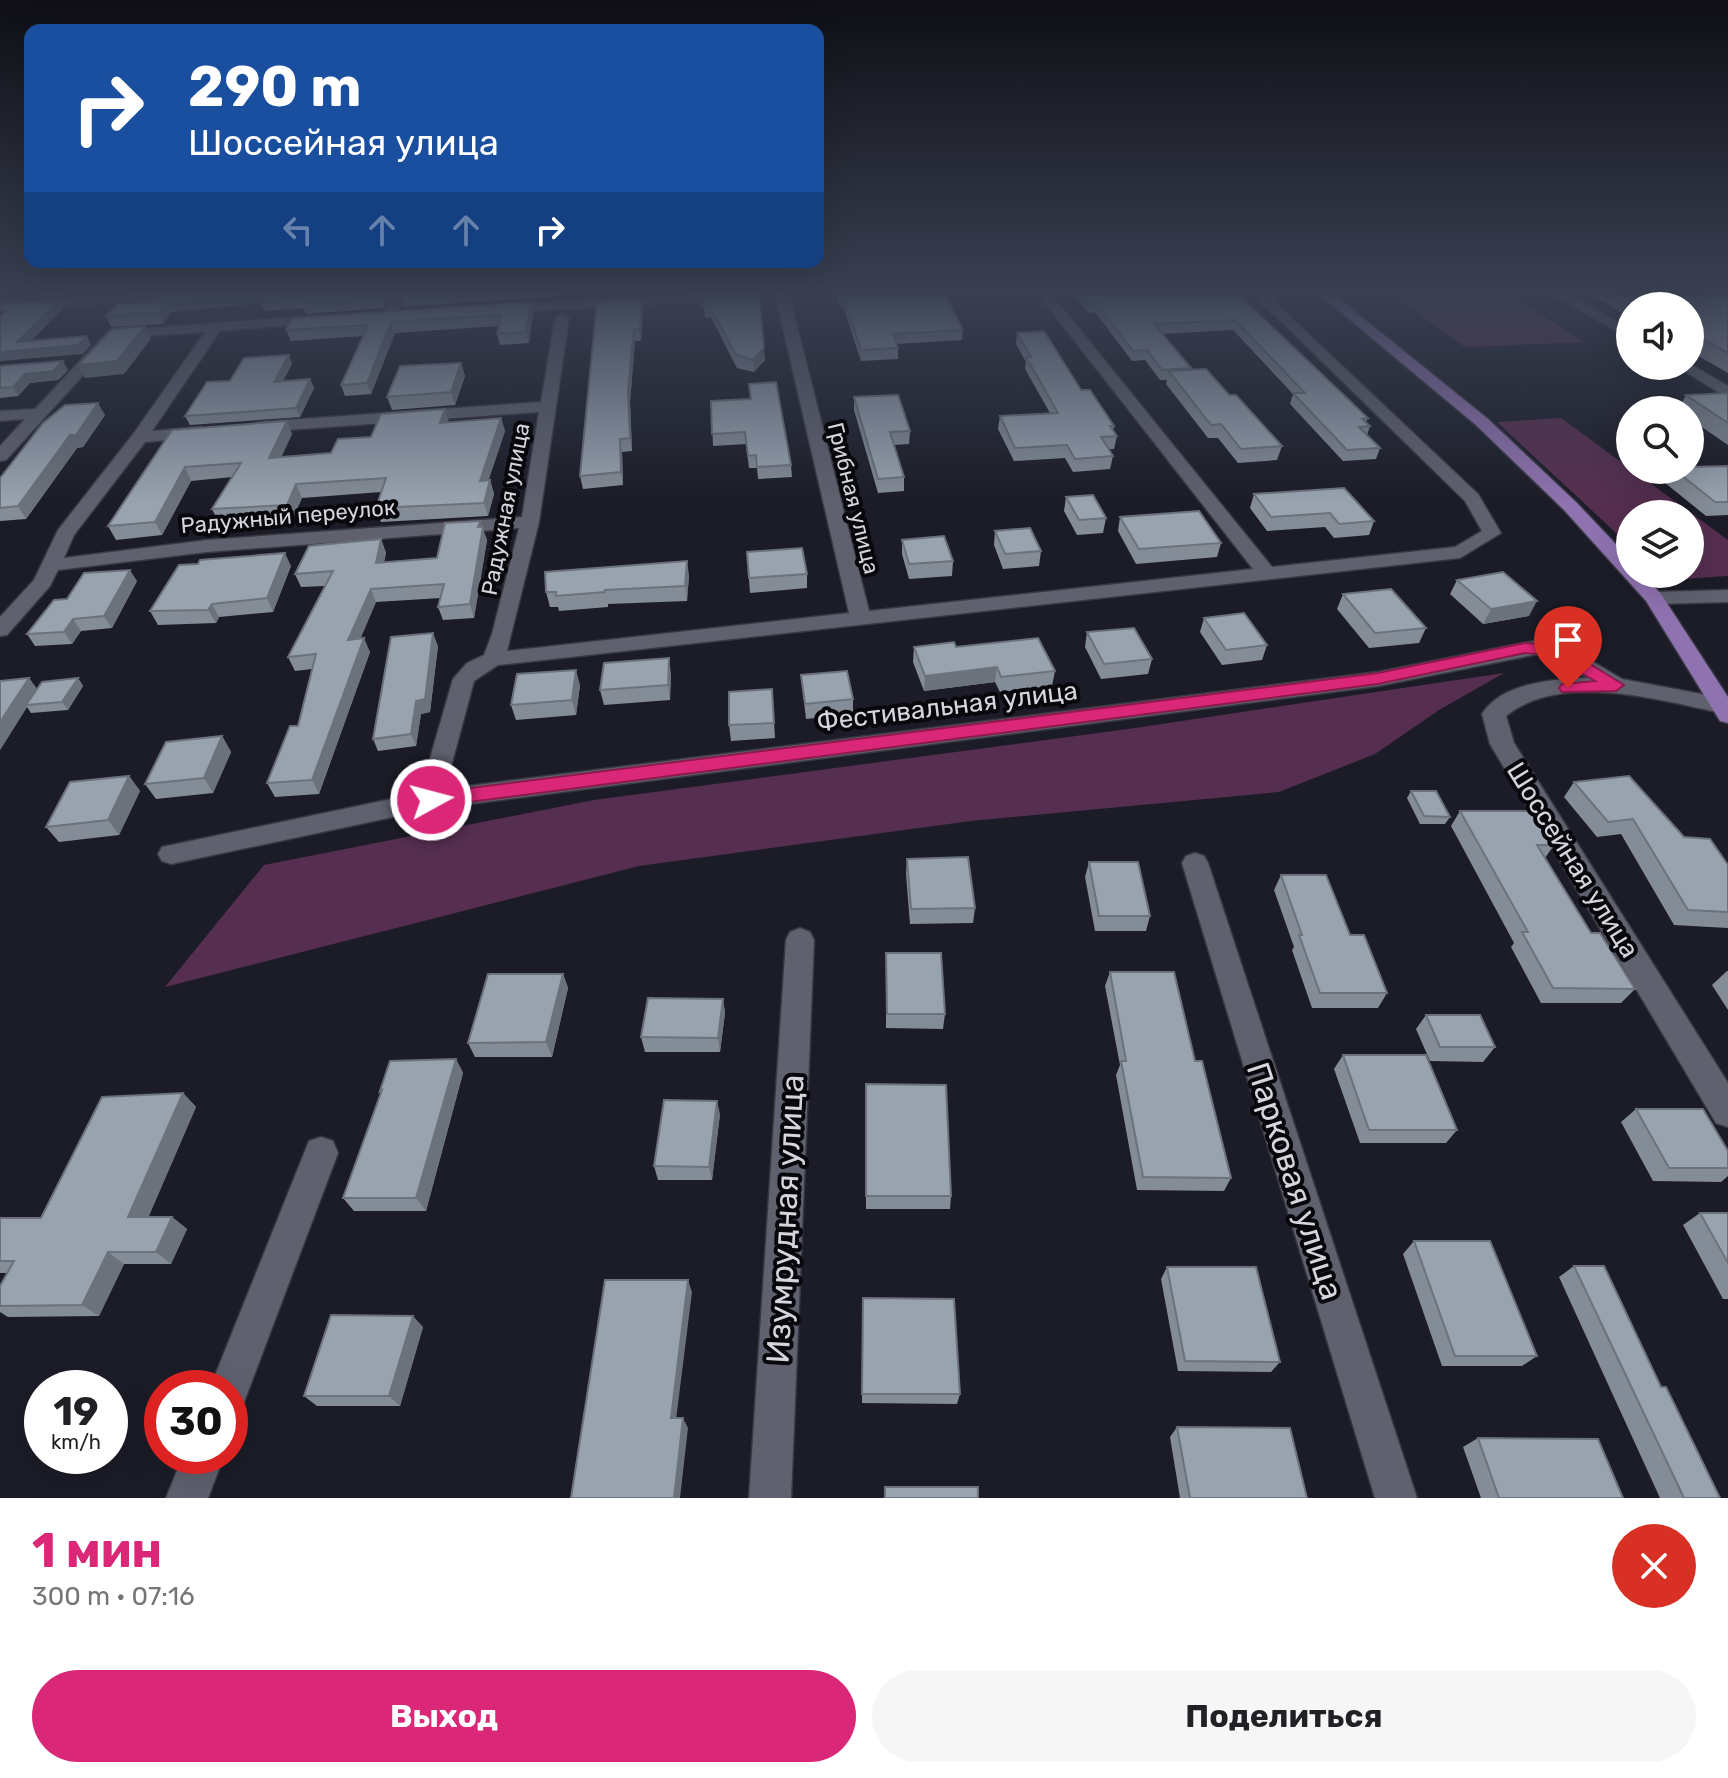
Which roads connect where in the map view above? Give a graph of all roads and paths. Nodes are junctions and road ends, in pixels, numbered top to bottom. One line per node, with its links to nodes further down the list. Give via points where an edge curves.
1 (85, 364): 11 (street)
2 (190, 364): 15 (street)
3 (556, 364): 10 (street, Радужная улица)
4 (799, 364): 24 (street, Грибная улица)
5 (1100, 364): 20 (street)
6 (1332, 364): 20 (street, via 1472,498 1492,533 1460,552)
7 (1411, 364): 18 (main road, via 1482,422)
8 (1704, 379): 9 (street)
9 (1728, 393)
10 (550, 406): 13 (street); 17 (street, Радужная улица)
11 (42, 413): 12 (street); 16 (street)
12 (0, 416)
13 (245, 428)
14 (215, 431): 15 (street)
15 (140, 437): 19 (street, via 65,534)
16 (0, 456)
17 (530, 522): 19 (street, Радужный переулок, via 207,546); 26 (street, Радужная улица)
18 (1616, 557)
19 (51, 565): 25 (street, via 43,582)
20 (1266, 572): 24 (street)
21 (1645, 588): 23 (main road)
22 (1728, 596): 23 (street)
23 (1654, 598): 28 (main road)
24 (861, 619): 26 (street)
25 (0, 630)
26 (493, 659): 29 (street, via 464,679)
27 (1616, 685): 28 (street, Фестивальная улица); 29 (street, Фестивальная улица, via 1555,650 1525,648 1378,679); 33 (street, Шоссейная улица, via 1544,689 1511,699 1494,714 1502,744)
28 (1725, 710)
29 (431, 800): 30 (street, Фестивальная улица)
30 (171, 854)
31 (1195, 863): 39 (street, Парковая улица)
32 (800, 940): 38 (street, Изумрудная улица)
33 (1728, 1112)
34 (321, 1153): 35 (street)
35 (237, 1370)
36 (197, 1474): 37 (street)
37 (187, 1498)
38 (770, 1498)
39 (1396, 1498)

